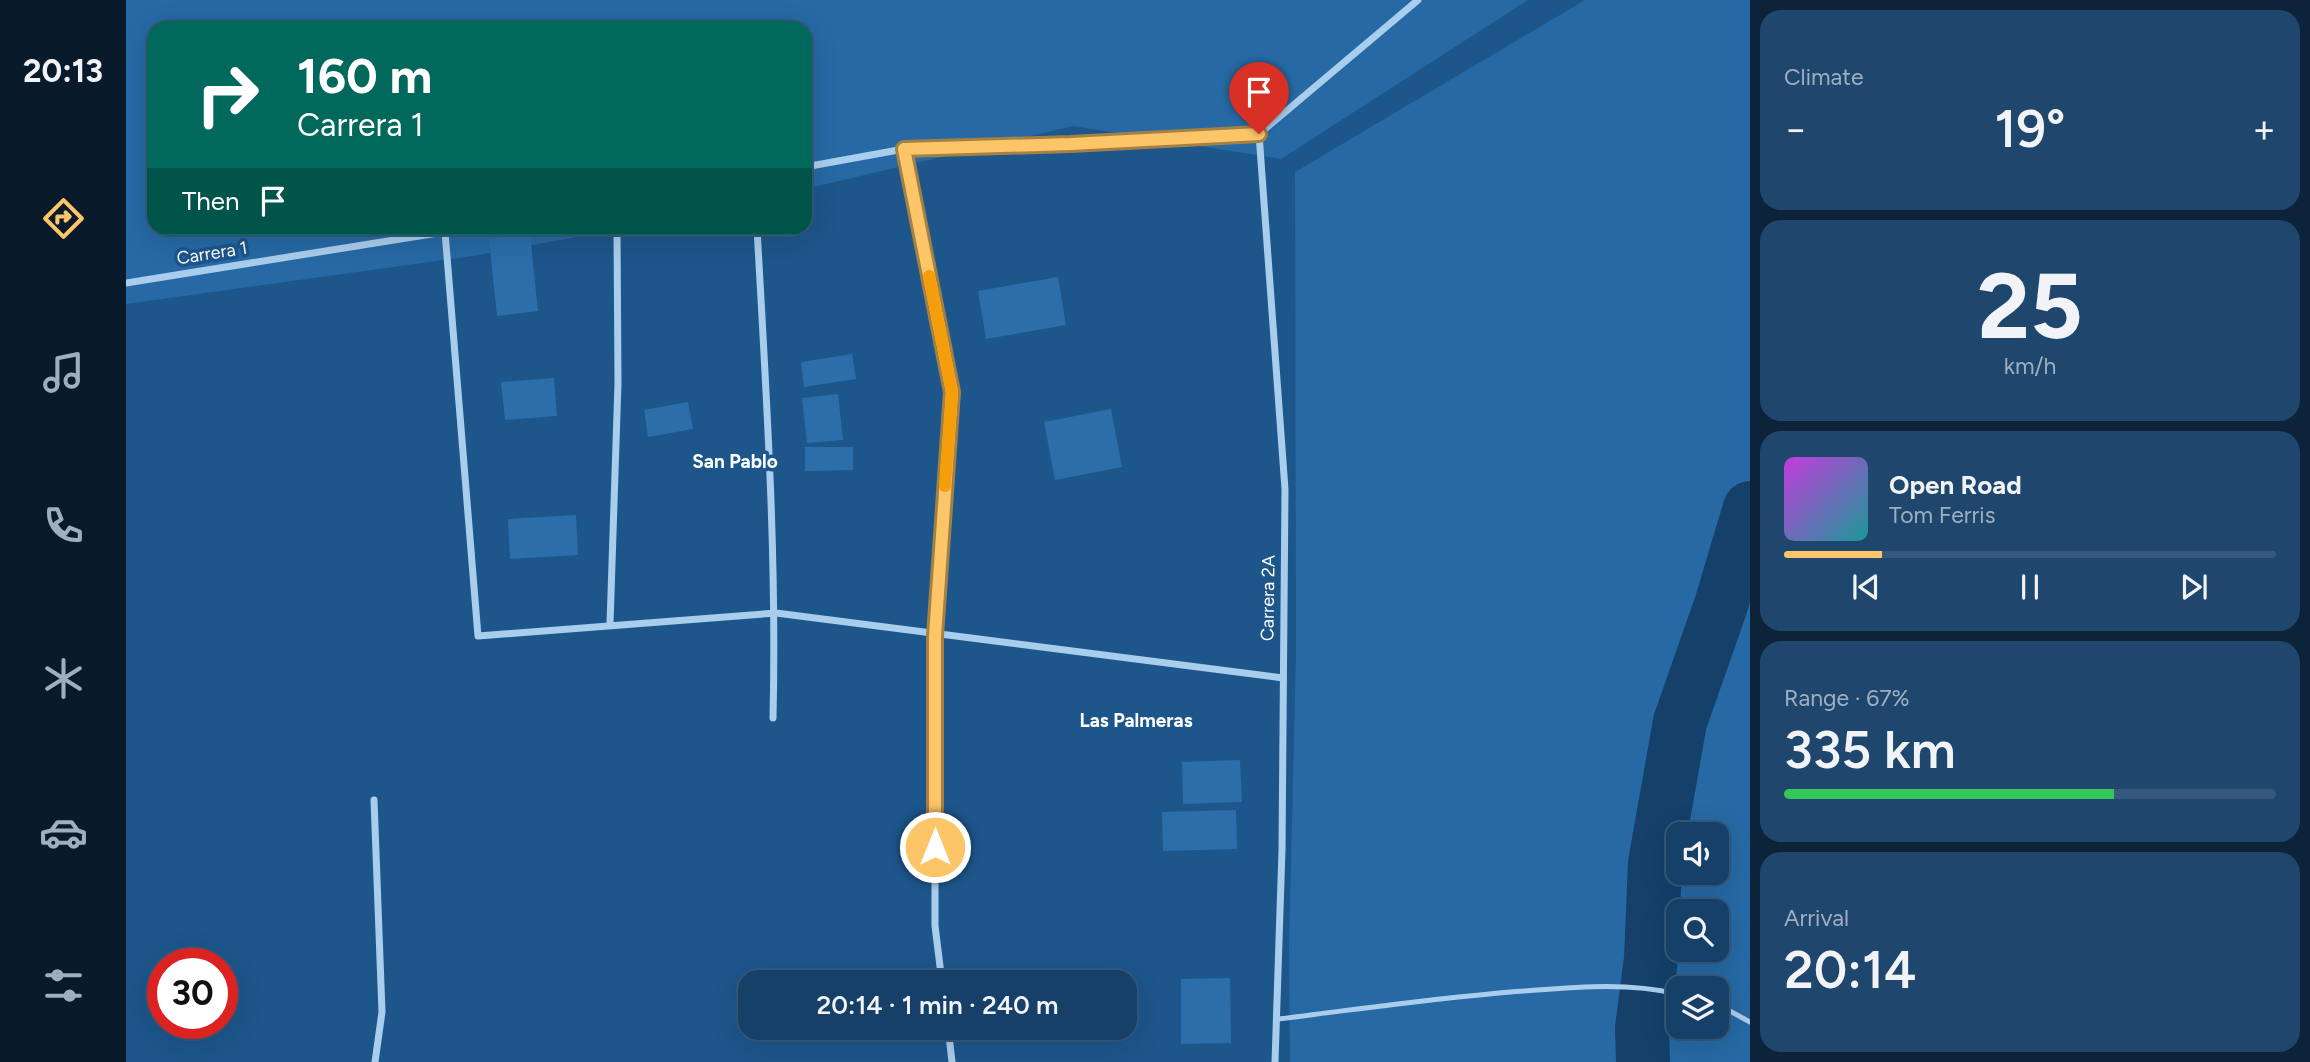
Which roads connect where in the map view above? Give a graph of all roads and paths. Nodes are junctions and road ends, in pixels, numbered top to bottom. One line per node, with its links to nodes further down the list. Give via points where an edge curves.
1 (1418, 0): 2 (street)
2 (1259, 134): 3 (street); 13 (street, Carrera 2A, via 1285,489)
3 (904, 149): 4 (street); 12 (street, via 952,392)
4 (812, 166)
5 (426, 235): 9 (street, Carrera 1)
6 (445, 235): 11 (street, via 478,636)
7 (617, 235): 11 (street, via 618,383)
8 (757, 235): 10 (street)
9 (126, 283)
10 (776, 613): 11 (street); 12 (street); 14 (street)
11 (610, 624)
12 (935, 636): 13 (street); 16 (street, via 934,926)
13 (1283, 678): 19 (street, Carrera 2A)
14 (773, 718)
15 (374, 800): 22 (street, via 382,1012)
16 (940, 970)
17 (1666, 992): 19 (lane, via 1603,985 1467,995)
18 (1729, 1011): 20 (lane)
19 (1278, 1019): 24 (street, Carrera 2A)
20 (1750, 1022)
21 (949, 1040): 23 (street)
22 (375, 1062)
23 (952, 1062)
24 (1275, 1062)

